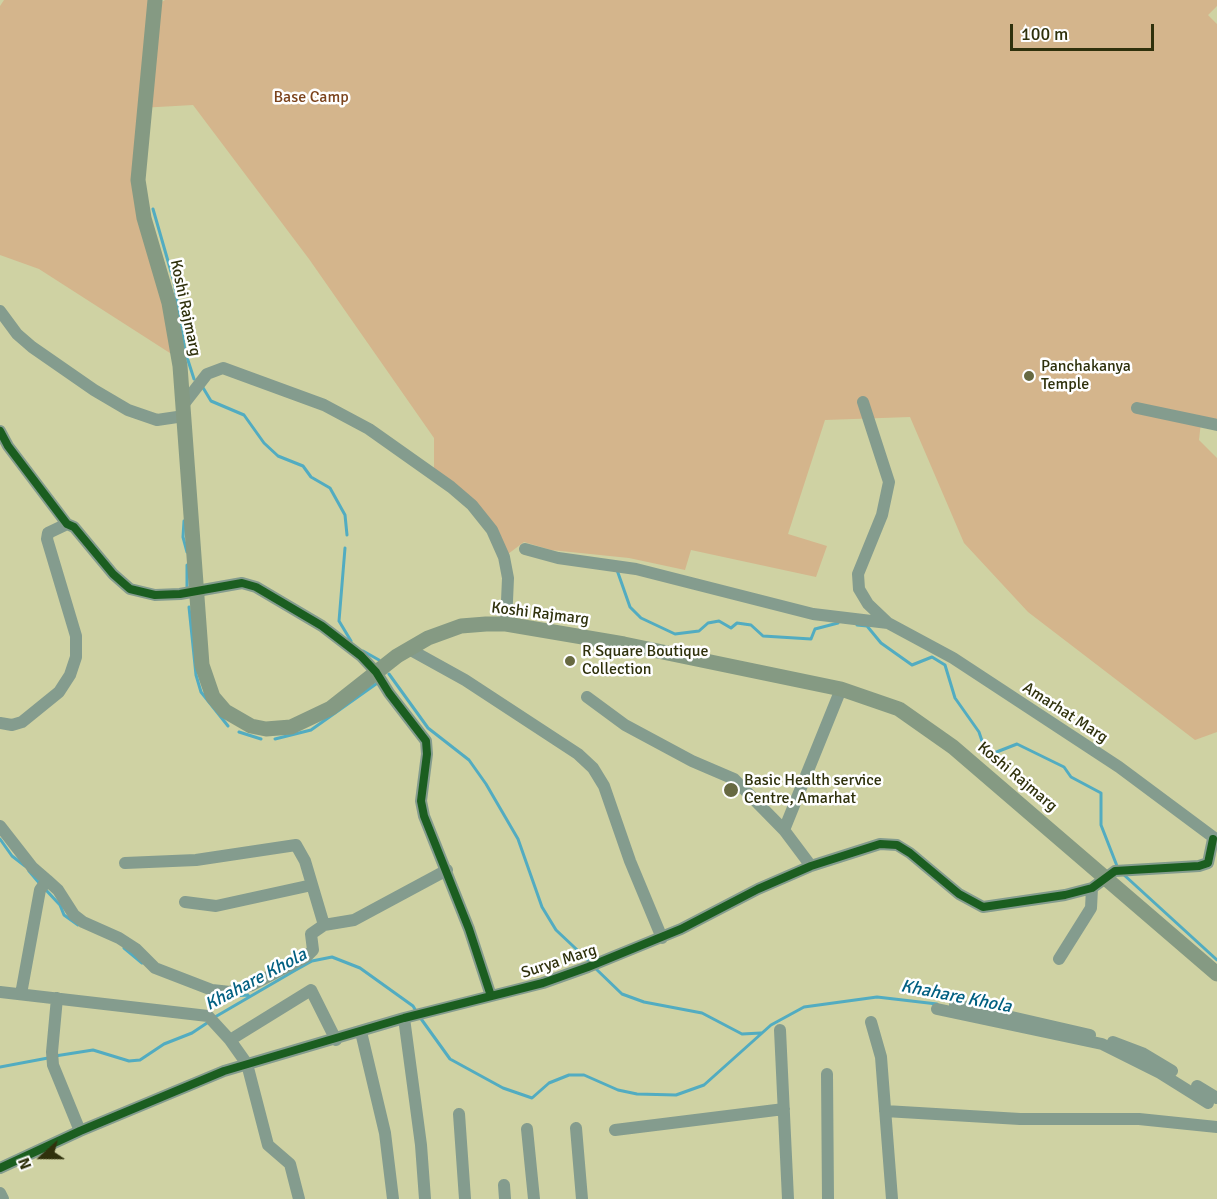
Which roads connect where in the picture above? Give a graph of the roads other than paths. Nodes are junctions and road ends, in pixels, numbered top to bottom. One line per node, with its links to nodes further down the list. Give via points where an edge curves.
1 (158, 2): 5 (main road, Koshi Rajmarg, via 138,180 144,218 169,303)
2 (0, 311): 5 (street, via 32,347 128,410 157,420)
3 (863, 402): 11 (street, via 889,482 888,497 858,574 868,603)
4 (1137, 408): 6 (street)
5 (183, 410): 10 (main road, Koshi Rajmarg); 12 (street, via 207,374 223,368 324,405 369,429 451,487 492,530 506,568)
6 (1217, 425)
7 (0, 431): 8 (street)
8 (67, 524): 10 (street, via 130,589 154,595); 17 (street, via 48,533 46,539 76,636 73,666 59,692 22,722)
9 (525, 549): 11 (street, via 558,558 636,569 813,614)
10 (196, 592): 14 (street, via 242,583 256,587 322,626); 14 (main road, Koshi Rajmarg, via 205,680 225,711 251,726 277,729 306,722 331,708)
11 (888, 623): 20 (street, Amarhat Marg, via 953,658 1119,767)
12 (506, 624): 13 (main road, Koshi Rajmarg, via 461,626); 15 (main road, Koshi Rajmarg)
13 (409, 649): 14 (main road, Koshi Rajmarg); 31 (street, via 465,680 578,754 593,768 604,786)
14 (376, 672): 24 (street, via 426,741 421,801)
15 (841, 689): 19 (street); 25 (main road, Koshi Rajmarg, via 884,703 913,718)
16 (587, 697): 19 (street, via 625,725 734,779)
17 (0, 723)
18 (0, 826): 26 (street)
19 (784, 830): 23 (street)
20 (1215, 839): 22 (street)
21 (125, 863): 27 (street, via 196,860 296,845)
22 (1213, 864): 25 (street)
23 (811, 866): 28 (street, Surya Marg, via 888,843 910,853 959,894 983,907); 31 (street, Surya Marg)
24 (447, 870): 30 (street, via 354,920); 36 (street)
25 (1116, 873): 28 (street, Surya Marg); 33 (main road, Koshi Rajmarg)
26 (44, 884): 30 (street, via 58,890 83,922 119,938 155,968 230,993 306,957 313,950 311,934); 35 (street)
27 (312, 885): 29 (street, via 216,906); 30 (street)
28 (1092, 888): 32 (street, via 1091,908)
29 (185, 902)
30 (324, 925)
31 (662, 938): 36 (street, Surya Marg, via 543,983)
32 (1059, 959)
33 (1217, 974)
34 (0, 992): 35 (street)
35 (21, 994): 37 (street)
36 (491, 996): 40 (street, Surya Marg)
37 (57, 998): 44 (street, via 212,1020); 56 (street, via 53,1065)
38 (955, 1004): 46 (street, via 1070,1028)
39 (937, 1009): 46 (street)
40 (407, 1017): 43 (street, Surya Marg); 64 (street)
41 (871, 1022): 51 (street, via 881,1057)
42 (780, 1030): 50 (street)
43 (361, 1032): 45 (street, Surya Marg); 63 (street, via 385,1133)
44 (230, 1040): 45 (street, via 311,990); 47 (street)
45 (336, 1040): 47 (street, Surya Marg)
46 (1123, 1050): 49 (street, via 1142,1053)
47 (247, 1064): 56 (street, Surya Marg); 62 (street, via 268,1145 290,1164)
48 (827, 1074): 70 (street)
49 (1213, 1100)
50 (784, 1109): 57 (street); 69 (street)
51 (885, 1111): 53 (street, via 1020,1119 1139,1119); 71 (street)
52 (459, 1114): 65 (street)
53 (1217, 1127)
54 (576, 1128): 68 (street)
55 (527, 1129): 67 (street)
56 (80, 1131): 58 (street, Surya Marg)
57 (615, 1131)
58 (0, 1168)
59 (504, 1185): 66 (street)
60 (0, 1193): 61 (street)
61 (3, 1199)
62 (299, 1199)
63 (393, 1199)
64 (425, 1199)
65 (465, 1199)
66 (505, 1199)
67 (534, 1199)
68 (582, 1199)
69 (788, 1199)
70 (828, 1199)
71 (892, 1199)

